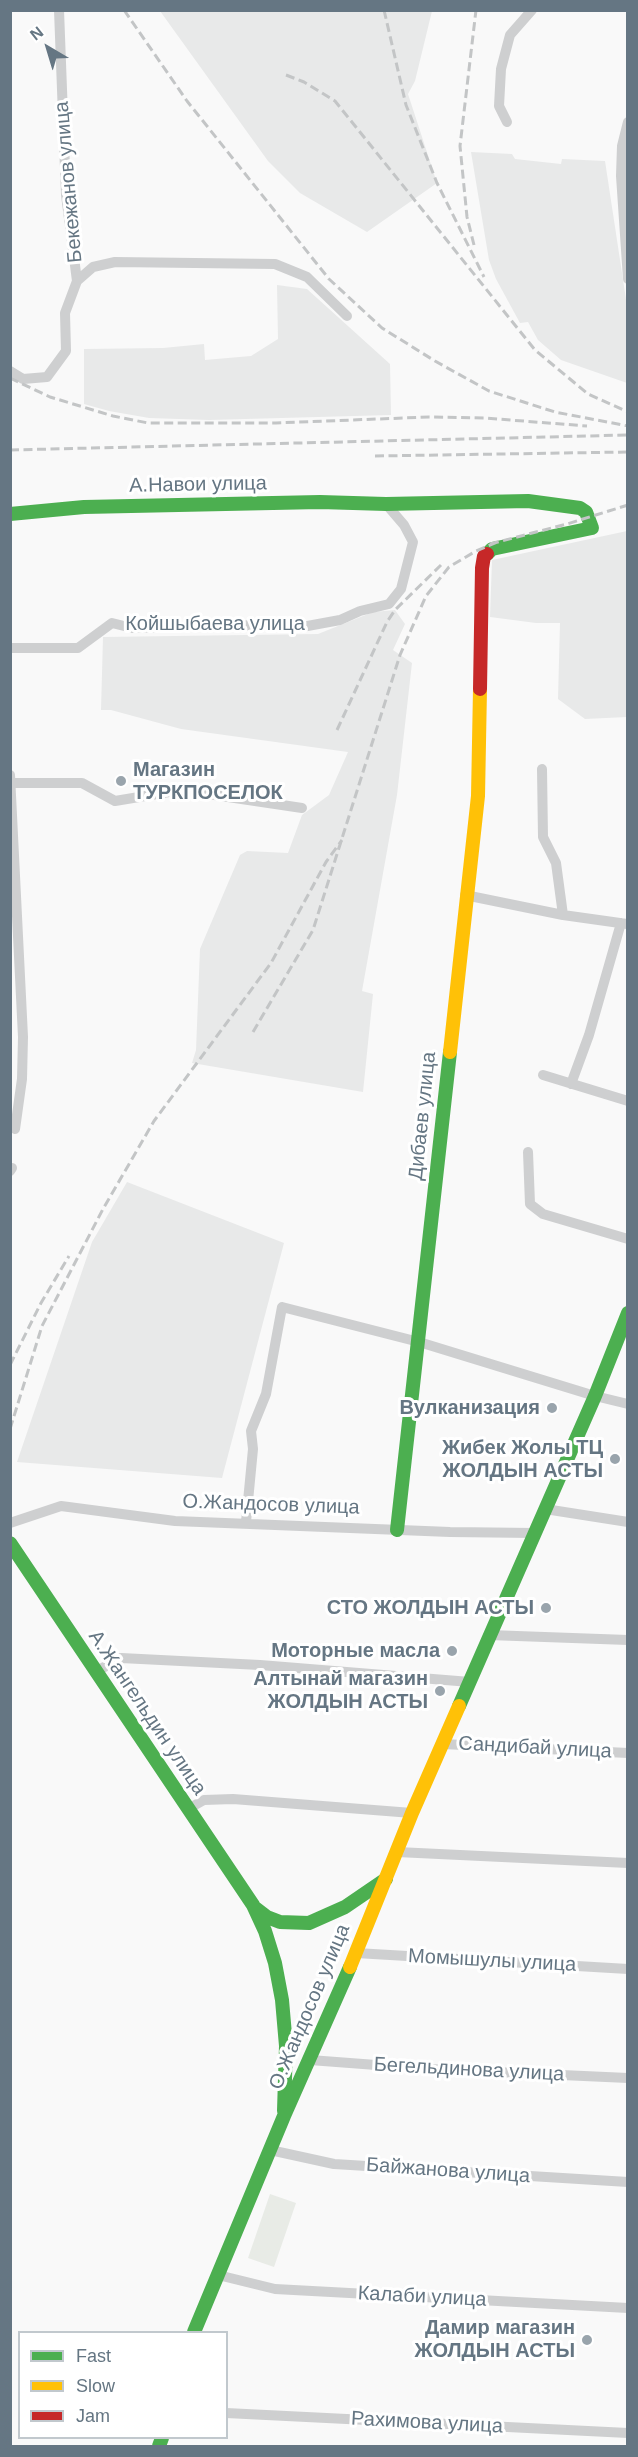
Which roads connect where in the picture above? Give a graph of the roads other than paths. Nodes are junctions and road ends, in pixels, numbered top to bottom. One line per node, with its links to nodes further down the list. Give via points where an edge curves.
1 (59, 10): 7 (street, Бекежанов улица, via 66,195)
2 (532, 10): 3 (street, via 510,35 501,69 499,106)
3 (507, 122)
4 (627, 122): 5 (street, via 622,146)
5 (624, 176): 6 (street)
6 (627, 279)
7 (77, 281): 8 (street, Бекежанов улица, via 93,267 115,262 275,264 307,277); 9 (street, Бекежанов улица, via 65,313 66,351 47,376 22,379)
8 (347, 316)
9 (10, 371)
10 (386, 504): 11 (street, А.Навои улица, via 84,507); 12 (street, А.Навои улица, via 528,501 568,505 586,512 592,528 492,549 484,556); 13 (street, Койшыбаева улица, via 413,542 400,589 389,604 302,627 132,628 112,623 78,648)
11 (10, 514)
12 (482, 574): 19 (street, Дибаев улица, via 478,796)
13 (10, 648)
14 (542, 769): 20 (street, via 543,837 556,863)
15 (10, 775): 16 (street)
16 (11, 783): 17 (street, via 82,783 115,801 181,790); 18 (street)
17 (302, 808)
18 (12, 814): 25 (street, via 23,1037)
19 (465, 894): 20 (street); 29 (street, Дибаев улица)
20 (563, 915): 21 (street)
21 (624, 923): 23 (street)
22 (543, 1075): 23 (street)
23 (571, 1084): 24 (street)
24 (627, 1101)
25 (15, 1129)
26 (528, 1152): 27 (street, via 530,1204 543,1214)
27 (627, 1239)
28 (627, 1313): 30 (street, О.Жандосов улица)
29 (419, 1342): 30 (street); 33 (street, via 282,1307 266,1394 251,1431); 36 (street, Дибаев улица)
30 (595, 1396): 31 (street); 32 (street, О.Жандосов улица)
31 (627, 1404)
32 (545, 1509): 34 (street); 37 (street, О.Жандосов улица)
33 (246, 1522): 35 (street, О.Жандосов улица, via 176,1521 61,1506); 36 (street, О.Жандосов улица)
34 (627, 1522)
35 (10, 1523)
36 (397, 1530): 37 (street, О.Жандосов улица)
37 (534, 1533): 39 (street, О.Жандосов улица)
38 (10, 1543): 41 (street, А.Жангельдин улица)
39 (489, 1635): 40 (street); 42 (street, О.Жандосов улица)
40 (627, 1640)
41 (95, 1672): 42 (street, via 121,1658); 45 (street, А.Жангельдин улица)
42 (470, 1682): 43 (street, О.Жандосов улица)
43 (443, 1744): 44 (street, Сандибай улица); 46 (street, О.Жандосов улица)
44 (627, 1753)
45 (188, 1809): 46 (street, via 204,1800 233,1799); 50 (street, А.Жангельдин улица)
46 (412, 1813): 47 (street, О.Жандосов улица)
47 (397, 1852): 48 (street); 49 (street, О.Жандосов улица)
48 (627, 1863)
49 (386, 1879): 50 (street, via 345,1907 309,1923 280,1922); 51 (street, О.Жандосов улица)
50 (253, 1905): 55 (street, via 266,1931 282,2000 286,2046)
51 (356, 1953): 52 (street, Момышулы улица); 53 (street, О.Жандосов улица)
52 (627, 1969)
53 (310, 2060): 54 (street, Бегельдинова улица); 55 (street, О.Жандосов улица)
54 (627, 2078)
55 (284, 2116): 56 (street, О.Жандосов улица)
56 (270, 2150): 57 (street, Байжанова улица, via 333,2164); 58 (street, О.Жандосов улица)
57 (627, 2182)
58 (218, 2275): 59 (street, Калаби улица, via 275,2289); 60 (street, О.Жандосов улица)
59 (627, 2308)
60 (194, 2331)
61 (228, 2413): 62 (street, Рахимова улица)
62 (627, 2433)

